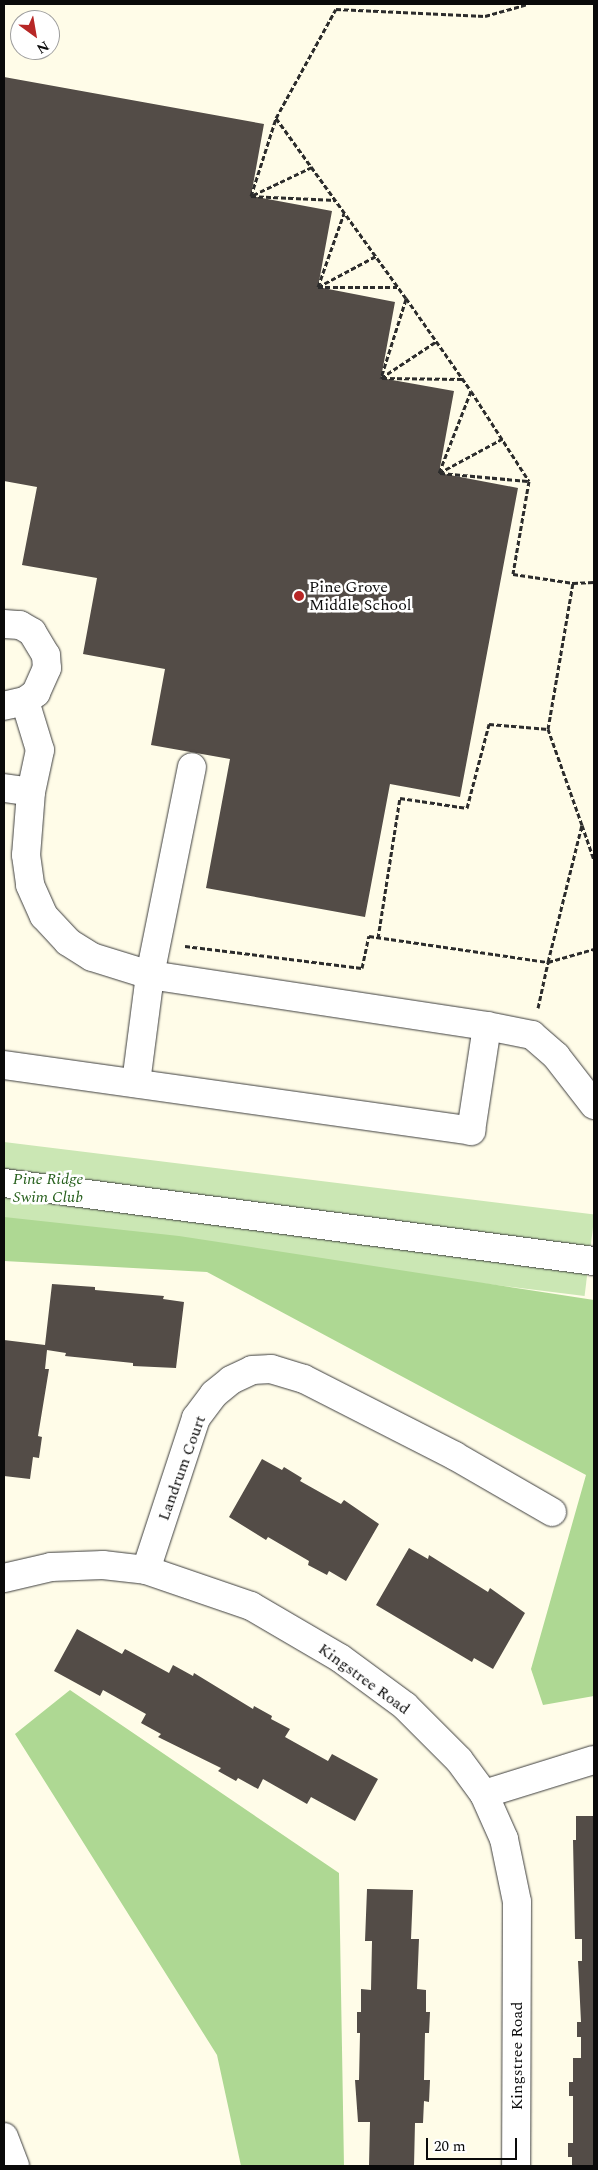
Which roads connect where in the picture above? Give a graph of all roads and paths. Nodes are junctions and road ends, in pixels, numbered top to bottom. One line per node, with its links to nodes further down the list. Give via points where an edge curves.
1 (528, 4): 2 (path, via 485,16 336,9)
2 (276, 118): 3 (path); 4 (path)
3 (312, 167): 4 (path); 5 (path)
4 (250, 196): 5 (path)
5 (336, 200): 6 (path)
6 (344, 212): 7 (path); 9 (path)
7 (376, 256): 8 (path); 9 (path)
8 (398, 287): 9 (path); 10 (path)
9 (318, 288)
10 (406, 298): 11 (path); 12 (path)
11 (436, 342): 12 (path); 13 (path)
12 (381, 378): 13 (path)
13 (464, 379): 14 (path)
14 (472, 391): 15 (path); 16 (path)
15 (502, 440): 16 (path); 17 (path)
16 (439, 473): 17 (path)
17 (528, 481): 19 (path, via 513,574)
18 (594, 582): 19 (path)
19 (573, 584): 22 (path)
20 (4, 624): 21 (street, via 20,625 32,632 46,654 44,682)
21 (14, 704): 25 (street, via 40,750)
22 (548, 729): 26 (path); 28 (path, via 489,724 467,808 400,798)
23 (192, 767): 29 (street)
24 (4, 788): 25 (street)
25 (31, 792): 32 (street, via 26,855 30,885 44,916 68,942 92,957)
26 (582, 824): 27 (path); 31 (path)
27 (594, 860)
28 (378, 938): 29 (path, via 369,936 362,968); 31 (path)
29 (158, 943): 32 (street)
30 (594, 949): 31 (path)
31 (548, 962): 34 (path)
32 (150, 975): 33 (street); 36 (street)
33 (487, 1026): 34 (street); 36 (street, via 471,1131)
34 (532, 1035): 37 (street, via 556,1056)
35 (4, 1065): 36 (street)
36 (136, 1083)
37 (594, 1105)
38 (4, 1183): 39 (street)
39 (594, 1261)
40 (552, 1512): 41 (street, Landrum Court, via 455,1456 304,1379 271,1369 252,1370 214,1394 196,1418)
41 (146, 1570): 42 (street, via 103,1565 50,1567); 44 (street, Kingstree Road, via 251,1606 340,1658 405,1706 459,1760)
42 (4, 1578)
43 (594, 1760): 44 (street)
44 (484, 1794): 47 (street, Kingstree Road, via 504,1839 517,1902)
45 (4, 2137): 46 (street)
46 (15, 2166)
47 (516, 2166)

